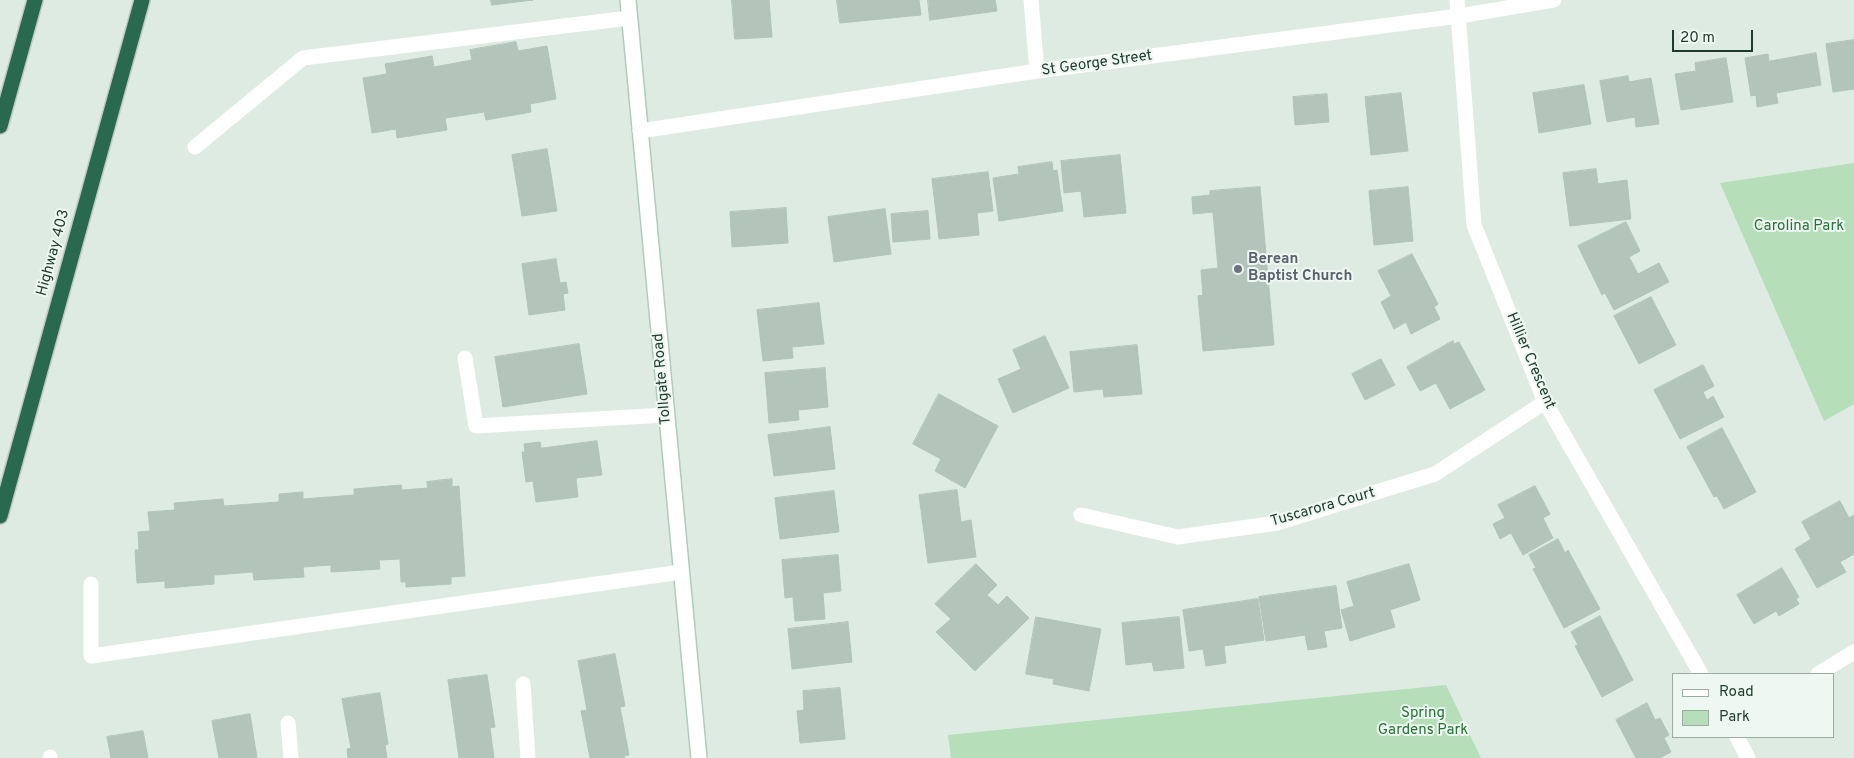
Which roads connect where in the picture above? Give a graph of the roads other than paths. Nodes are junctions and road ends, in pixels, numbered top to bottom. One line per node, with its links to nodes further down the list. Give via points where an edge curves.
1 (35, 0): 10 (highway)
2 (142, 0): 17 (highway, Highway 403)
3 (628, 0): 8 (street, Tollgate Road)
4 (1031, 0): 9 (street)
5 (1457, 0): 7 (street, Hillier Crescent)
6 (1554, 0): 7 (street, St George Street)
7 (1459, 16): 9 (street, St George Street); 14 (street, Hillier Crescent, via 1474,225)
8 (629, 18): 11 (street, Tollgate Road); 12 (street, via 303,58)
9 (1037, 71): 11 (street, St George Street)
10 (0, 126)
11 (640, 131): 15 (street, Tollgate Road)
12 (195, 147)
13 (465, 358): 15 (street, via 476,426)
14 (1545, 402): 16 (street, Tuscarora Court, via 1435,474 1277,523 1178,537); 21 (street, Hillier Crescent)
15 (666, 415): 18 (street, Tollgate Road)
16 (1081, 515)
17 (0, 516)
18 (681, 572): 19 (street, via 91,656); 28 (street, Tollgate Road)
19 (92, 584)
20 (1854, 652): 22 (street)
21 (1700, 673)
22 (1820, 673)
23 (523, 684): 27 (street)
24 (288, 723): 26 (street)
25 (1738, 738): 29 (street)
26 (291, 758)
27 (528, 758)
28 (699, 758)
29 (1748, 758)

